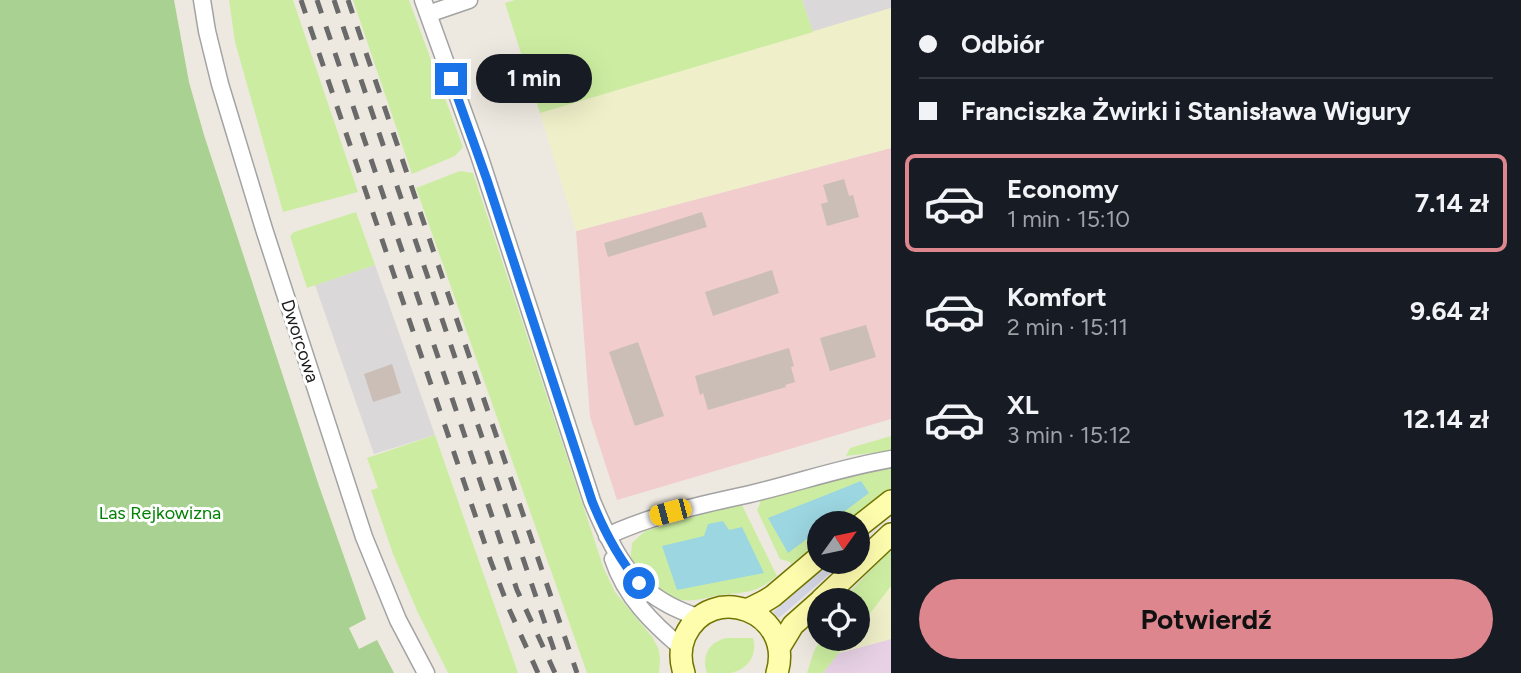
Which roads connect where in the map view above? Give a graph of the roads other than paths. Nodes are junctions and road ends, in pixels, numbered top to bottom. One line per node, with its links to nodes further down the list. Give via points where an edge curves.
1 (202, 0): 16 (street, Dworcowa, via 220,84 336,453 398,620)
2 (469, 0): 3 (street)
3 (425, 7): 8 (street)
4 (891, 459): 8 (street, via 651,517)
5 (891, 501): 6 (main road)
6 (870, 518)
7 (891, 534): 10 (main road)
8 (607, 536): 13 (street, via 646,590); 14 (street, via 628,592)
9 (807, 567): 11 (main road, via 774,596)
10 (834, 588)
11 (747, 610): 13 (main road, via 722,608); 15 (main road, via 766,622)
12 (807, 613): 15 (main road)
13 (699, 618): 14 (main road)
14 (682, 648): 17 (main road)
15 (779, 648): 18 (main road)
16 (426, 673)
17 (684, 673)
18 (777, 673)

